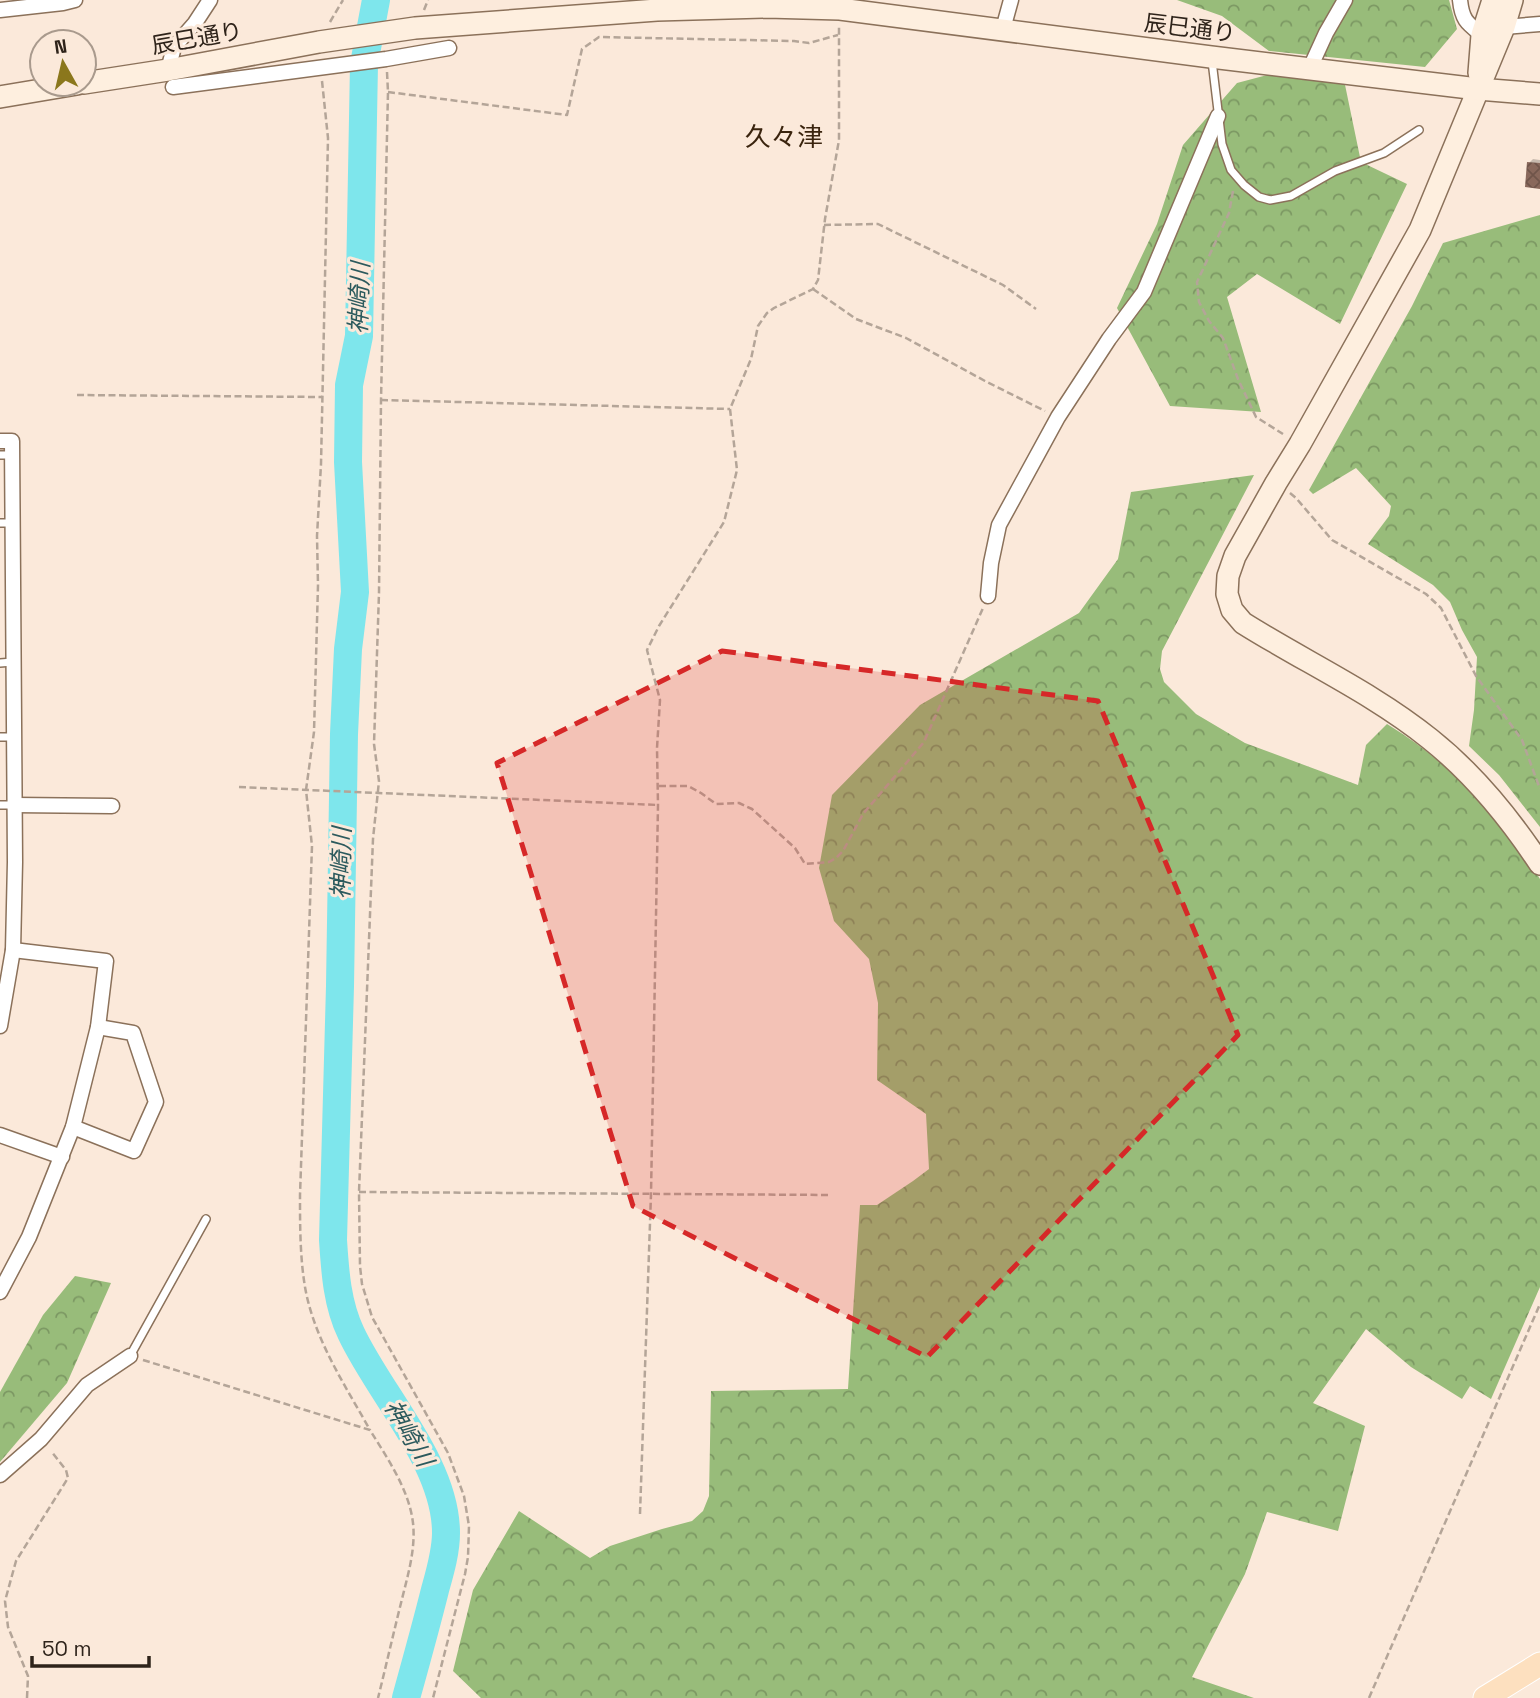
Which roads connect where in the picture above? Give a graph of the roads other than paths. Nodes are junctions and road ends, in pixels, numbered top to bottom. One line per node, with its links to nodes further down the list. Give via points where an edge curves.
1 (210, 0): 17 (street, via 174,47)
2 (1011, 0): 12 (street)
3 (1345, 0): 16 (street)
4 (1460, 0): 13 (street, via 1466,22)
5 (1493, 0): 13 (street)
6 (1512, 0): 11 (street)
7 (67, 1): 9 (street)
8 (658, 5): 12 (street, 辰巳通り, via 839,9); 17 (street, 辰巳通り, via 415,28 319,42)
9 (0, 10)
10 (1540, 24): 11 (street)
11 (1504, 27): 19 (street)
12 (1003, 29): 15 (street, 辰巳通り)
13 (1482, 35): 19 (street)
14 (449, 48): 17 (street, via 320,68)
15 (1211, 57): 16 (street, 辰巳通り); 23 (lane)
16 (1310, 68): 19 (street, 辰巳通り)
17 (170, 79): 18 (street, 辰巳通り)
18 (98, 82)
19 (1478, 89): 21 (street, 辰巳通り); 34 (street, via 1420,230 1235,556 1227,594 1243,623 1378,702 1432,740 1479,784)
20 (28, 92): 22 (street)
21 (1540, 94)
22 (0, 97)
23 (1218, 116): 24 (lane, via 1231,170 1259,197 1270,200 1291,196 1335,171 1384,153); 28 (street, via 1144,292 1058,417 999,525)
24 (1419, 130)
25 (0, 441): 26 (street, via 12,441)
26 (6, 455): 27 (street)
27 (6, 523): 29 (street)
28 (988, 596)
29 (7, 662): 30 (street)
30 (7, 737): 31 (street)
31 (7, 805): 32 (street); 33 (street)
32 (112, 806)
33 (7, 862): 35 (street)
34 (1540, 864)
35 (13, 950): 36 (street); 37 (street, via 106,961)
36 (0, 1026)
37 (98, 1027): 38 (street); 38 (street, via 133,1033 156,1102 134,1151)
38 (73, 1127): 40 (street)
39 (0, 1135): 40 (street)
40 (62, 1157): 42 (street)
41 (206, 1219): 43 (lane)
42 (0, 1292)
43 (130, 1356): 44 (street, via 87,1385 41,1439)
44 (0, 1475)
45 (1540, 1664): 46 (main road)
46 (1485, 1698)

